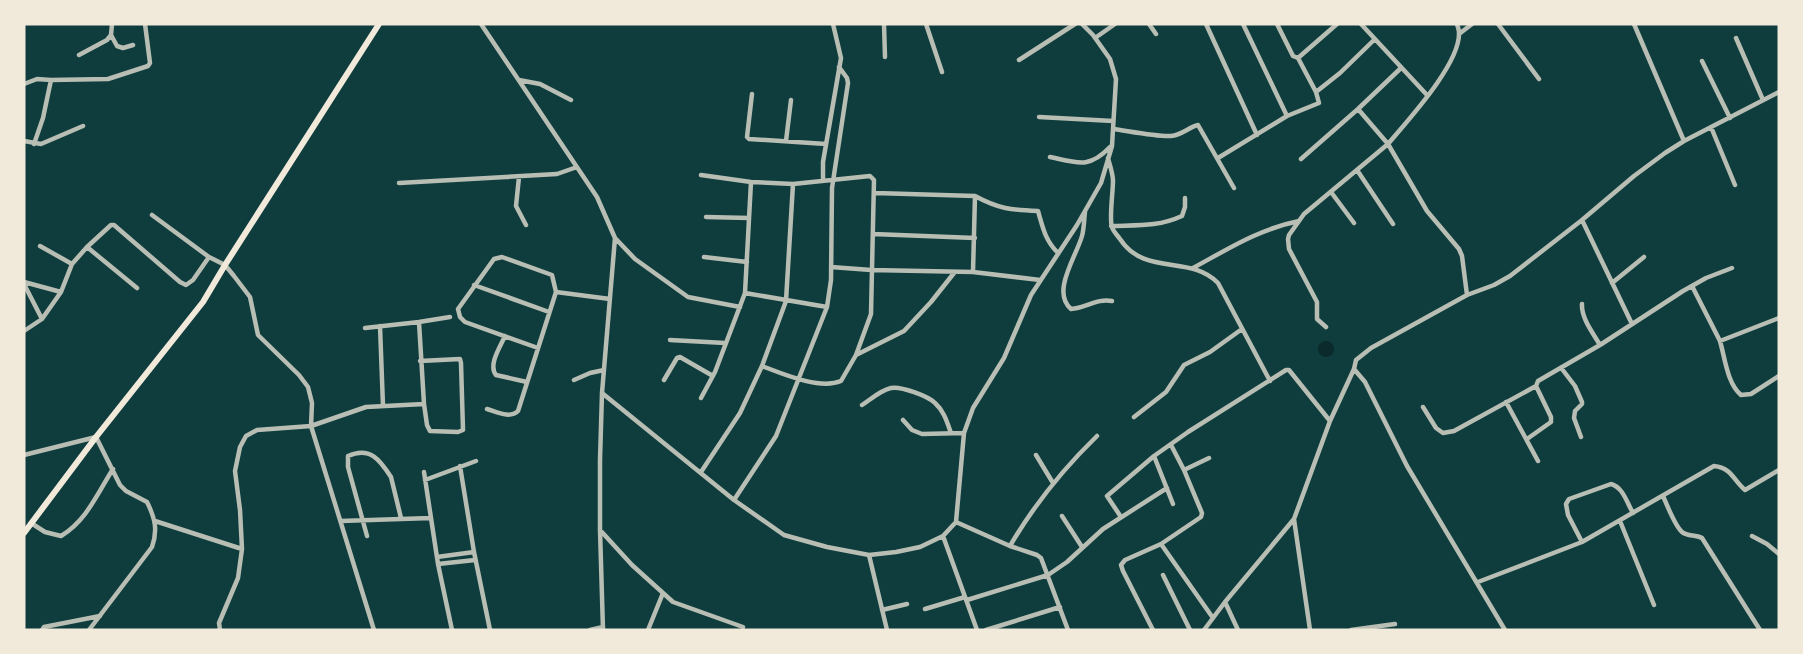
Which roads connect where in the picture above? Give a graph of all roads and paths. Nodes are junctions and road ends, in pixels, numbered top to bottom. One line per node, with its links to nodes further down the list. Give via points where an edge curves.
1 (112, 24): 25 (street)
2 (145, 24): 39 (street, via 148,66 108,79)
3 (379, 24): 105 (main road)
4 (481, 24): 40 (street)
5 (833, 24): 35 (street, via 841,58)
6 (884, 24): 31 (street)
7 (926, 24): 37 (street)
8 (1075, 24): 33 (street)
9 (1082, 24): 26 (street)
10 (1115, 24): 26 (street)
11 (1149, 24): 23 (street)
12 (1206, 24): 57 (street)
13 (1243, 24): 50 (street)
14 (1277, 24): 22 (street)
15 (1286, 24): 22 (street)
16 (1337, 24): 32 (street)
17 (1361, 24): 28 (street)
18 (1457, 24): 24 (street)
19 (1472, 24): 24 (street)
20 (1498, 24): 38 (street)
21 (1634, 24): 60 (street)
22 (1280, 30): 32 (street, via 1293,56)
23 (1156, 34)
24 (1459, 34): 45 (street, via 1446,68)
25 (111, 35): 29 (street, via 117,46); 30 (street)
26 (1095, 38): 53 (street, via 1110,59 1116,79)
27 (1736, 38): 48 (street)
28 (1375, 39): 36 (street); 42 (street)
29 (132, 45)
30 (79, 55)
31 (885, 57)
32 (1298, 58): 42 (street)
33 (1018, 60)
34 (1702, 61): 52 (street)
35 (839, 67): 62 (street); 73 (street, via 848,82)
36 (1401, 68): 45 (street); 49 (street)
37 (942, 72)
38 (1539, 79)
39 (51, 80): 41 (street, via 37,79); 61 (street)
40 (519, 81): 46 (street, via 540,84); 69 (street)
41 (24, 84)
42 (1316, 92): 50 (street, via 1319,103)
43 (1779, 92): 48 (street)
44 (752, 94): 59 (street, via 747,137)
45 (1427, 95): 63 (street)
46 (571, 100)
47 (791, 100): 59 (street)
48 (1763, 100): 52 (street)
49 (1358, 109): 63 (street); 68 (street)
50 (1287, 116): 57 (street)
51 (1038, 117): 53 (street)
52 (1730, 118): 55 (street)
53 (1113, 121): 56 (street)
54 (83, 126): 61 (street)
55 (1711, 127): 60 (street); 78 (street)
56 (1113, 129): 64 (street); 67 (street, via 1171,136 1198,125)
57 (1257, 135): 67 (street)
58 (24, 141): 61 (street)
59 (786, 141): 62 (street)
60 (1684, 141): 88 (street)
61 (34, 144)
62 (826, 144): 74 (street)
63 (1389, 144): 70 (street); 121 (street, via 1427,211 1459,249)
64 (1112, 146): 65 (street, via 1102,156 1083,164); 66 (street)
65 (1050, 156)
66 (1108, 158): 84 (street, via 1101,183); 93 (street, via 1113,178)
67 (1218, 159): 79 (street)
68 (1301, 159)
69 (577, 167): 72 (street, via 557,174); 95 (street, via 597,197)
70 (1357, 171): 80 (street); 92 (street)
71 (701, 175): 75 (street)
72 (519, 177): 76 (street); 91 (street, via 516,206)
73 (834, 179): 74 (street); 81 (street, via 870,176); 106 (street)
74 (823, 180): 77 (street)
75 (750, 182): 77 (street); 87 (street)
76 (399, 183)
77 (793, 184): 123 (street)
78 (1735, 185)
79 (1234, 188)
80 (1331, 192): 89 (street); 90 (street)
81 (874, 193): 82 (street); 94 (street)
82 (975, 196): 96 (street); 99 (street, via 1005,209 1038,211 1048,243)
83 (1185, 198): 93 (street, via 1182,216 1159,225)
84 (1086, 210): 99 (street); 124 (street, via 1083,234 1065,279 1063,296 1071,309)
85 (152, 215): 100 (street)
86 (706, 217): 87 (street)
87 (749, 218): 103 (street)
88 (1582, 220): 114 (street); 121 (street, via 1510,276)
89 (1299, 221): 107 (street, via 1252,235); 135 (street, via 1289,235 1289,249 1317,302 1317,319)
90 (1354, 223)
91 (526, 225)
92 (1393, 225)
93 (1111, 226): 107 (street, via 1126,248 1139,258)
94 (873, 234): 96 (street); 109 (street)
95 (615, 238): 122 (street); 126 (street, via 635,259 688,297)
96 (975, 238): 110 (street)
97 (40, 246): 104 (street)
98 (87, 247): 100 (street, via 114,225 186,285); 104 (street); 117 (street)
99 (1058, 253): 112 (street)
100 (209, 257): 105 (street)
101 (704, 257): 103 (street)
102 (1644, 258): 114 (street)
103 (747, 262): 120 (street)
104 (72, 264): 118 (street)
105 (225, 265): 170 (street, via 250,297 258,335 309,387); 174 (main road, via 203,302)
106 (831, 267): 109 (street); 127 (street)
107 (1192, 268): 137 (street, via 1218,283)
108 (1732, 268): 116 (street)
109 (871, 270): 111 (street); 145 (street, via 871,314)
110 (973, 272): 111 (street); 112 (street)
111 (954, 273): 145 (street, via 904,331)
112 (1040, 280): 171 (street)
113 (24, 283): 118 (street); 131 (street)
114 (1612, 283): 133 (street)
115 (474, 285): 119 (street, via 494,259 501,257 552,275); 128 (street); 139 (street, via 458,309 460,317)
116 (1692, 286): 133 (street); 141 (street)
117 (137, 288)
118 (61, 292): 131 (street)
119 (556, 292): 122 (street); 128 (street)
120 (745, 293): 123 (street); 126 (street)
121 (1467, 295): 148 (street, via 1371,348 1356,360)
122 (610, 299): 150 (street)
123 (786, 301): 127 (street); 147 (street)
124 (1112, 301)
125 (1582, 304): 143 (street, via 1581,311)
126 (740, 307): 142 (street)
127 (827, 307): 153 (street)
128 (549, 312): 144 (street)
129 (450, 317): 132 (street)
130 (1779, 318): 141 (street)
131 (42, 319): 138 (street)
132 (418, 322): 134 (street); 146 (street)
133 (1632, 324): 143 (street)
134 (380, 326): 136 (street); 164 (street)
135 (1326, 327)
136 (365, 328)
137 (1242, 329): 156 (street); 167 (street, via 1184,365 1166,392)
138 (24, 331)
139 (505, 336): 144 (street); 157 (street, via 492,371)
140 (670, 340): 142 (street)
141 (1720, 341): 152 (street, via 1731,381 1741,394 1751,394)
142 (726, 343): 151 (street)
143 (1600, 345): 149 (street)
144 (538, 348): 157 (street)
145 (856, 355): 153 (street, via 841,381 830,385)
146 (420, 361): 162 (street); 162 (street, via 459,359 463,430 430,432)
147 (762, 366): 153 (street); 189 (street, via 740,413)
148 (1354, 369): 169 (street); 226 (street)
149 (1562, 369): 158 (street, via 1542,378); 175 (street, via 1582,402 1574,418)
150 (604, 370): 154 (street); 159 (street)
151 (713, 376): 155 (street, via 680,357); 160 (street)
152 (1779, 376)
153 (799, 379): 194 (street, via 776,436)
154 (573, 380)
155 (664, 380)
156 (1270, 381): 169 (street, via 1289,370); 177 (street)
157 (527, 382): 166 (street, via 515,414)
158 (1536, 386): 161 (street); 176 (street, via 1551,422)
159 (603, 393): 189 (street); 208 (street)
160 (701, 398)
161 (1506, 402): 165 (street, via 1454,431 1443,433); 176 (street)
162 (424, 404): 164 (street)
163 (862, 405): 172 (street, via 893,387 910,391 935,402)
164 (384, 406): 170 (street, via 366,407)
165 (1423, 407)
166 (487, 409)
167 (1134, 417)
168 (903, 420): 172 (street, via 922,434)
169 (1330, 421): 201 (street)
170 (311, 426): 203 (street); 217 (street, via 257,430 246,436 235,471)
171 (964, 432): 172 (street); 206 (street)
172 (951, 433)
173 (1097, 436): 191 (street)
174 (96, 437): 178 (street); 185 (street); 207 (main road)
175 (1581, 437)
176 (1527, 439): 183 (street)
177 (1171, 444): 180 (street); 186 (street)
178 (24, 455)
179 (1036, 455): 191 (street)
180 (1154, 456): 192 (street); 200 (street, via 1107,496)
181 (1209, 459): 186 (street)
182 (476, 461): 184 (street)
183 (1538, 461)
184 (460, 466): 190 (street); 218 (street)
185 (113, 470): 202 (street, via 126,491 147,502); 207 (street, via 75,528 61,536)
186 (1184, 470): 214 (street, via 1201,517)
187 (1779, 470): 193 (street, via 1745,490 1731,473 1714,466)
188 (424, 472): 190 (street)
189 (701, 472): 194 (street)
190 (425, 480): 199 (street)
191 (1053, 483): 215 (street)
192 (1167, 488): 195 (street); 200 (street)
193 (1663, 496): 196 (street); 259 (street, via 1678,528 1702,538)
194 (734, 500): 220 (street, via 784,535)
195 (1173, 504)
196 (1633, 513): 205 (street); 213 (street, via 1616,485 1569,500 1568,515)
197 (1062, 516): 216 (street)
198 (402, 518): 199 (street); 204 (street); 204 (street, via 392,477 372,456 361,452 348,456 348,467)
199 (431, 518): 221 (street)
200 (1121, 518): 216 (street)
201 (1294, 519): 229 (street); 256 (street)
202 (155, 521): 217 (street); 235 (street, via 152,547)
203 (341, 521): 204 (street); 243 (street)
204 (364, 521): 210 (street)
205 (1620, 521): 213 (street); 231 (street)
206 (956, 522): 211 (street); 215 (street)
207 (31, 524): 209 (main road)
208 (600, 530): 227 (street); 239 (street)
209 (24, 533)
210 (368, 536)
211 (943, 536): 220 (street, via 920,547); 228 (street)
212 (1752, 536): 219 (street)
213 (1582, 542): 226 (street)
214 (1161, 543): 236 (street); 252 (street, via 1121,565)
215 (1010, 546): 224 (street, via 1041,558)
216 (1082, 547): 224 (street)
217 (242, 549): 242 (street, via 238,578 219,623)
218 (474, 552): 221 (street); 222 (street)
219 (1779, 554)
220 (869, 555): 234 (street)
221 (437, 557): 223 (street)
222 (475, 560): 223 (street); 245 (street)
223 (438, 564): 244 (street)
224 (1048, 575): 228 (street); 232 (street)
225 (1163, 575): 253 (street)
226 (1478, 582): 258 (street)
227 (663, 593): 238 (street, via 673,602); 247 (street)
228 (966, 598): 233 (street); 249 (street)
229 (1225, 602): 236 (street); 255 (street)
230 (907, 604): 234 (street)
231 (1654, 605)
232 (1060, 607): 250 (street); 251 (street)
233 (926, 609)
234 (882, 610): 248 (street)
235 (100, 616): 240 (street); 241 (street)
236 (1213, 618): 254 (street)
237 (1395, 624): 257 (street)
238 (743, 627)
239 (603, 629): 246 (street)
240 (42, 630)
241 (89, 630)
242 (220, 630)
243 (374, 630)
244 (452, 630)
245 (490, 630)
246 (591, 630)
247 (648, 630)
248 (886, 630)
249 (975, 630)
250 (986, 630)
251 (1068, 630)
252 (1153, 630)
253 (1190, 630)
254 (1204, 630)
255 (1238, 630)
256 (1310, 630)
257 (1351, 630)
258 (1505, 630)
259 (1760, 630)

